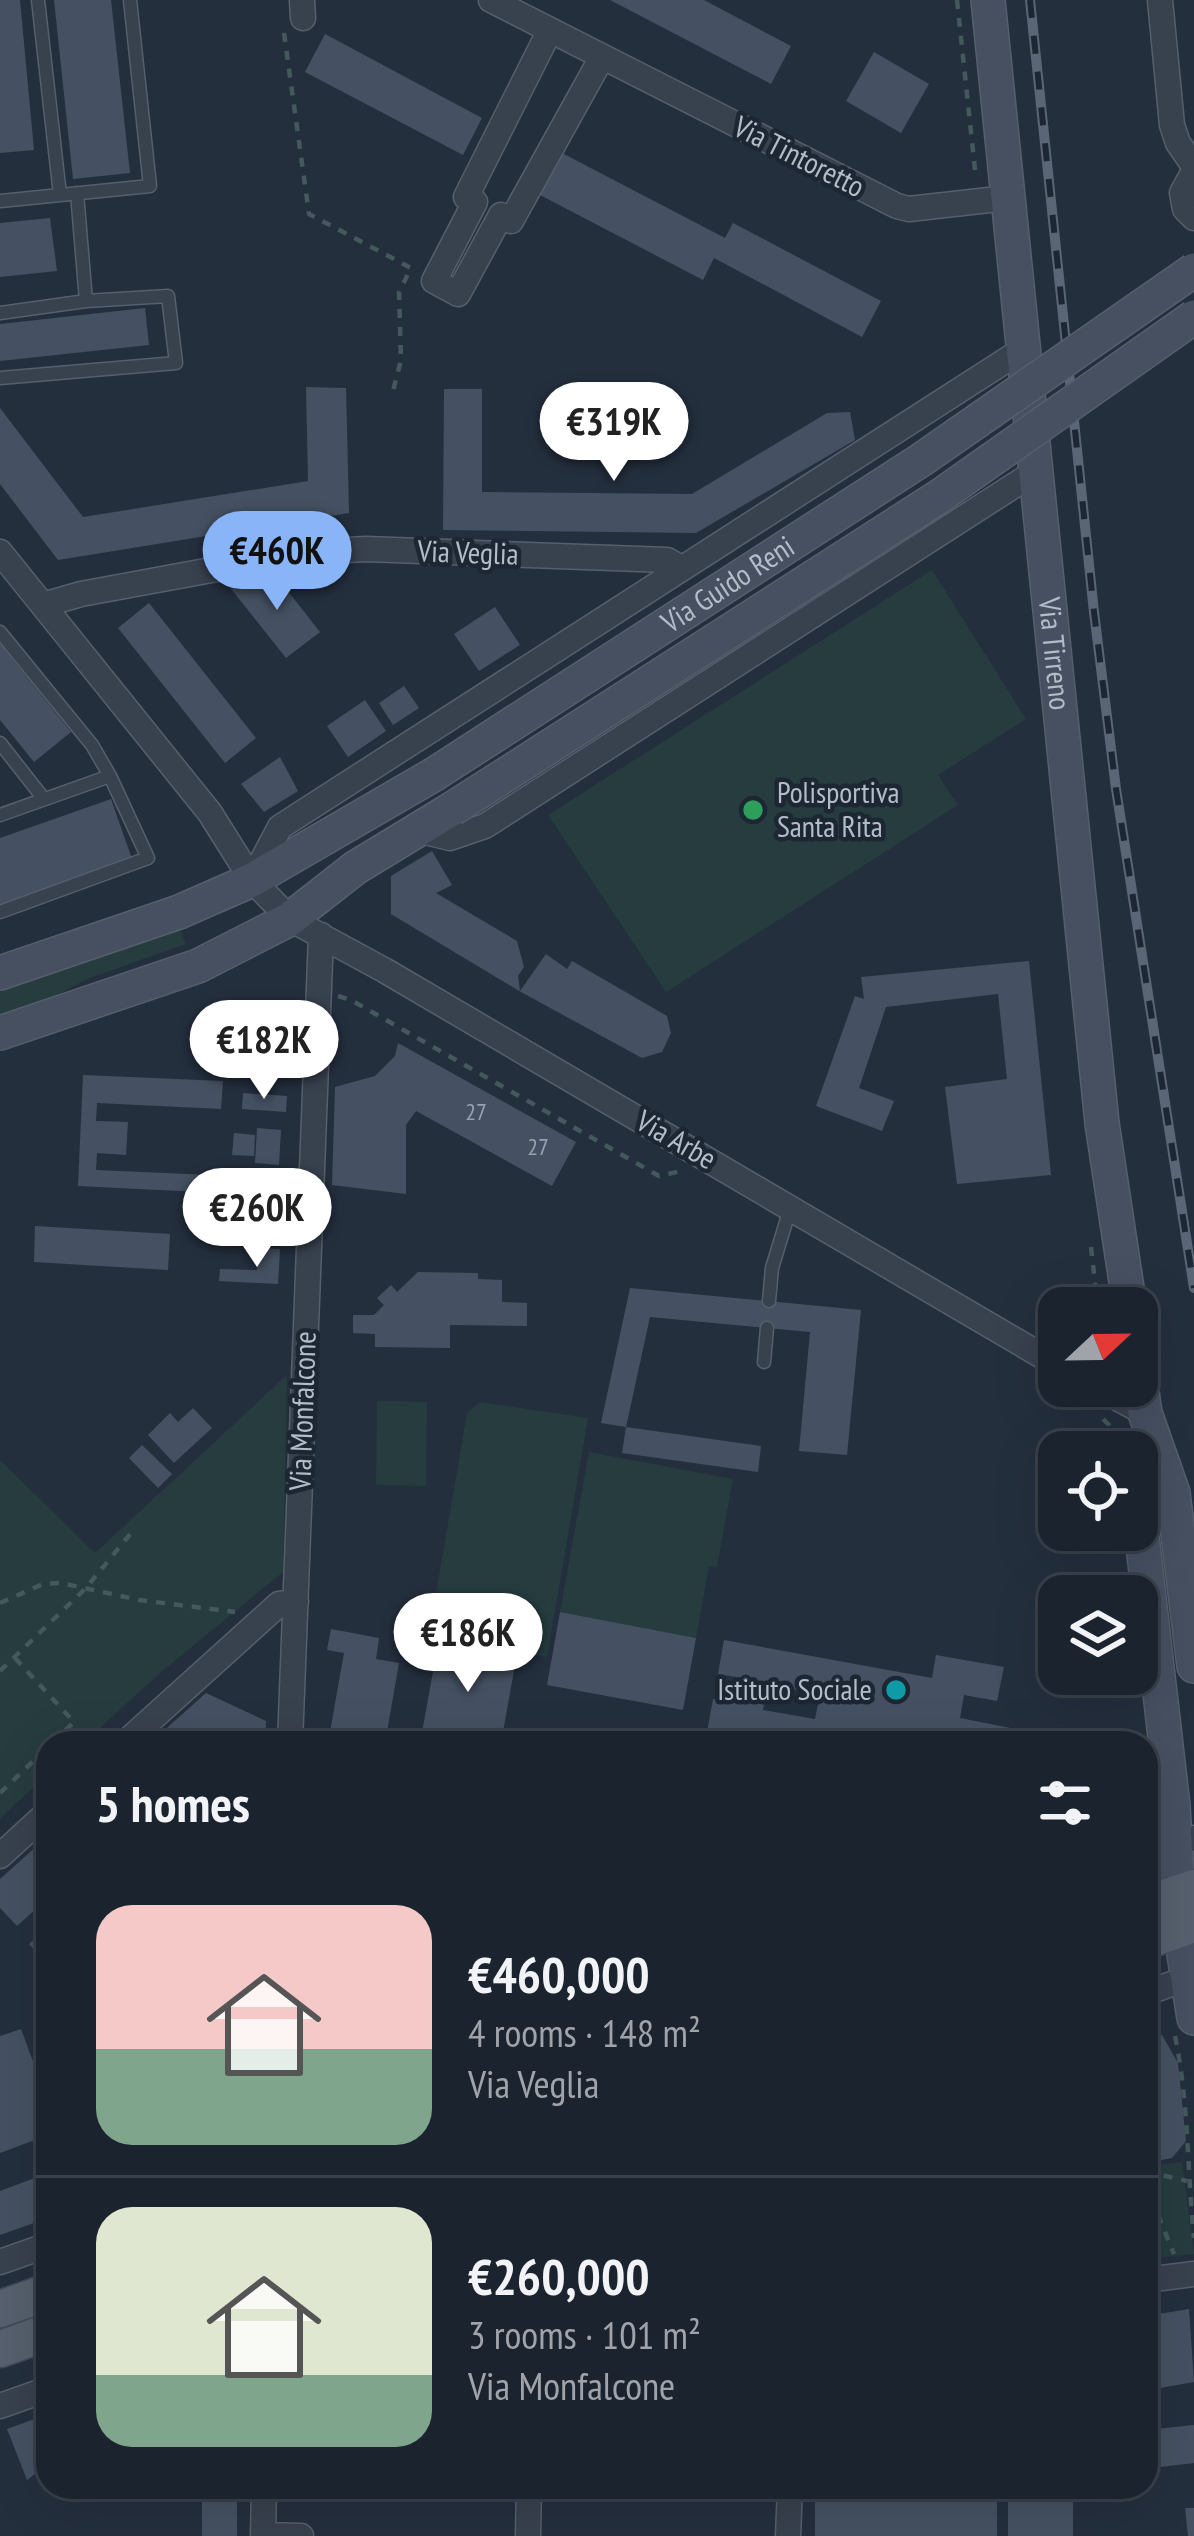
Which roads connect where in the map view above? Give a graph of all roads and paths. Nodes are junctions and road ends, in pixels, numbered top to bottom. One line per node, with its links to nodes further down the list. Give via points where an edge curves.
1 (38, 0): 11 (lane)
2 (130, 0): 10 (lane, via 150,186)
3 (491, 0): 7 (street, Via Tintoretto)
4 (988, 0): 12 (main road, Via Tirreno)
5 (1160, 0): 9 (street, via 1172,125)
6 (303, 9): 23 (path, via 282,34 309,214 411,268 399,292)
7 (550, 30): 8 (street, Via Tintoretto); 14 (street, via 466,197)
8 (602, 57): 12 (street, Via Tintoretto, via 897,206); 15 (street, via 511,220)
9 (1194, 168): 16 (street, via 1181,193)
10 (77, 193): 11 (lane); 18 (lane)
11 (60, 195): 13 (lane)
12 (1007, 198): 21 (main road, Via Tirreno)
13 (0, 201)
14 (475, 202): 15 (street); 15 (street, via 434,281 458,294)
15 (501, 215)
16 (1194, 218)
17 (1194, 270): 34 (main road, Via Guido Reni, bridge, via 921,460 433,776)
18 (86, 301): 19 (lane); 22 (lane, via 168,296 176,363)
19 (0, 314)
20 (1194, 317): 33 (main road, Via Guido Reni, bridge, via 940,496)
21 (1022, 350): 24 (main road, Via Tirreno); 26 (street, Via Guido Reni)
22 (0, 378)
23 (392, 395)
24 (1035, 472): 33 (street, via 485,826 449,838); 43 (main road, Via Tirreno, via 1102,1123)
25 (0, 552): 27 (street)
26 (681, 568): 27 (street, Via Veglia, via 667,560 328,551); 34 (street, Via Guido Reni, via 280,827)
27 (43, 605): 34 (street, via 210,813)
28 (0, 632): 30 (lane)
29 (0, 743): 31 (lane)
30 (110, 776): 31 (lane); 35 (lane, via 148,858)
31 (44, 799): 32 (lane)
32 (0, 814)
33 (417, 830): 36 (main road, Via Guido Reni)
34 (252, 880): 36 (street); 38 (main road, Via Guido Reni)
35 (0, 913)
36 (290, 919): 37 (street, Via Arbe); 40 (main road, Via Guido Reni, via 198,966)
37 (321, 935): 39 (street, Via Monfalcone); 42 (street, Via Arbe)
38 (0, 973)
39 (320, 991): 41 (path, via 351,1000 659,1176); 57 (street, Via Monfalcone)
40 (0, 1033)
41 (692, 1168)
42 (791, 1208): 44 (lane); 46 (street, Via Arbe)
43 (1127, 1287)
44 (769, 1301)
45 (766, 1328): 47 (lane)
46 (1038, 1354)
47 (764, 1362)
48 (1134, 1407): 50 (street)
49 (1144, 1407): 50 (main road)
50 (1145, 1413): 53 (main road); 61 (main road, via 1172,1493)
51 (1097, 1414): 52 (path)
52 (1110, 1431)
53 (1143, 1431)
54 (131, 1533): 56 (path)
55 (1143, 1551): 69 (main road)
56 (86, 1588): 58 (path, via 43,1584); 59 (path); 60 (path)
57 (296, 1602): 59 (street, via 278,1604); 65 (street, Via Monfalcone)
58 (0, 1603)
59 (265, 1617): 64 (street)
60 (15, 1658): 62 (path); 63 (path, via 74,1722)
61 (1194, 1666)
62 (0, 1671)
63 (65, 1731)
64 (138, 1731)
65 (291, 1731)
66 (36, 1758): 67 (path)
67 (0, 1792)
68 (36, 1823): 70 (street)
69 (1172, 1844): 71 (main road)
70 (0, 1856)
71 (1173, 1913): 72 (main road)
72 (1172, 1984): 73 (main road); 75 (path)
73 (1194, 2018)
74 (1158, 2174): 75 (path)
75 (1188, 2181): 77 (path)
76 (1158, 2214): 80 (path)
77 (1194, 2238)
78 (36, 2249): 79 (street)
79 (0, 2262)
80 (1188, 2275): 81 (street)
81 (1158, 2279)
82 (36, 2296): 83 (main road)
83 (0, 2309)
84 (36, 2336): 85 (main road)
85 (0, 2349)
86 (36, 2393): 87 (street)
87 (0, 2406)
88 (264, 2499): 91 (street)
89 (529, 2499): 93 (street)
90 (790, 2499): 94 (street)
91 (263, 2535): 92 (street)
92 (301, 2536)
93 (528, 2536)
94 (788, 2536)

